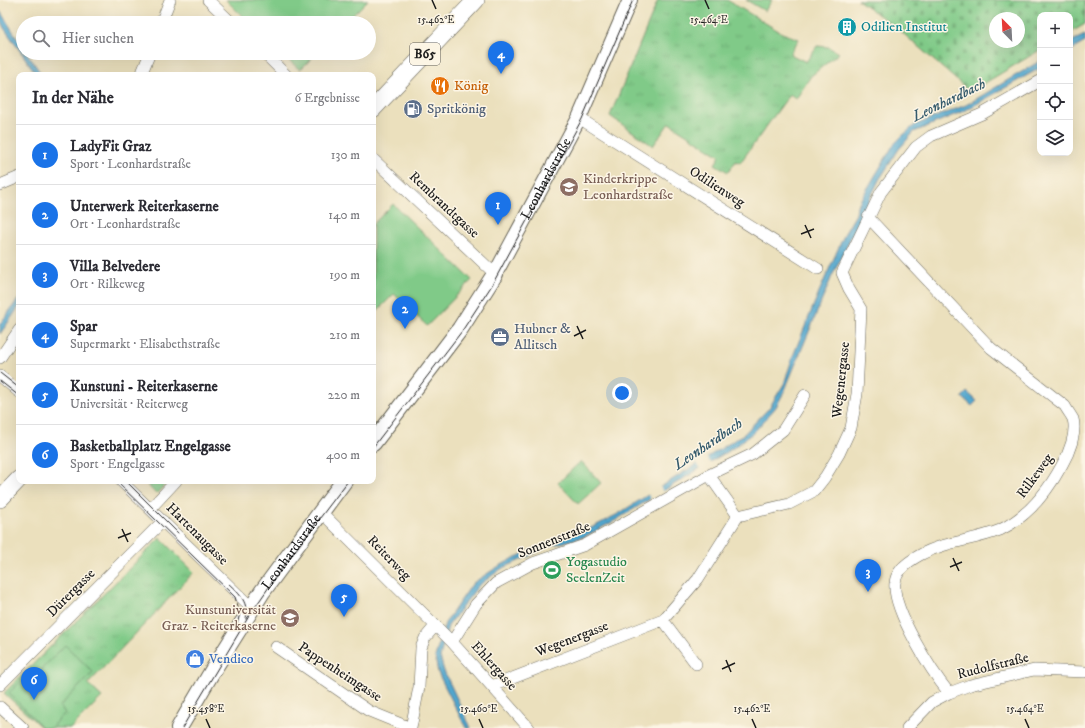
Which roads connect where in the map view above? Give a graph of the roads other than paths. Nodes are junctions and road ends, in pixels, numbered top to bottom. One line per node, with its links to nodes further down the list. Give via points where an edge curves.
1 (170, 0): 5 (street)
2 (208, 0): 6 (street)
3 (476, 0): 12 (main road, B65)
4 (630, 0): 13 (street, Leonhardstraße)
5 (164, 16)
6 (225, 16)
7 (147, 60): 9 (street)
8 (271, 60): 10 (street)
9 (142, 72)
10 (283, 72)
11 (1037, 83): 17 (street, via 982,114 923,141 894,173)
12 (376, 105)
13 (579, 118): 18 (street, Odilienweg); 19 (street, Leonhardstraße)
14 (376, 161): 19 (street, Rembrandtgasse)
15 (16, 178): 16 (street)
16 (0, 185)
17 (868, 217): 34 (street, Wegenergasse, via 842,273 861,309 857,394 851,428 835,461 814,491 789,504); 45 (street, Rilkeweg, via 991,348 1065,406 1073,419 1073,436 1068,456 1026,512 1001,529 984,536 945,544 919,555 899,570 895,583 904,621)
18 (818, 269)
19 (495, 274): 25 (main road, Leonhardstraße, via 460,329)
20 (16, 334): 21 (street)
21 (0, 358)
22 (0, 376): 23 (street)
23 (16, 389)
24 (805, 395): 26 (street, Sonnenstraße, via 783,430 753,454)
25 (376, 435)
26 (709, 475): 34 (street); 39 (street, Sonnenstraße, via 585,545 533,563 496,583 476,604)
27 (16, 482): 31 (main road)
28 (124, 484): 32 (street, Hartenaugasse)
29 (173, 484): 32 (street)
30 (342, 484): 33 (main road, Leonhardstraße)
31 (0, 499)
32 (150, 509): 35 (street, Hartenaugasse)
33 (322, 512): 36 (main road, Leonhardstraße, via 279,567); 38 (street, Reiterweg)
34 (738, 516): 37 (street, Wegenergasse, via 698,579)
35 (163, 521): 36 (street, Hartenaugasse); 43 (street, Dürergasse)
36 (252, 608): 48 (main road, Leonhardstraße)
37 (663, 620): 41 (street); 44 (street, Wegenergasse)
38 (437, 628): 39 (street, Ehlergasse); 49 (street, Pappenheimgasse, via 425,638 421,648)
39 (451, 640): 44 (street, Ehlergasse)
40 (276, 647): 49 (street, Pappenheimgasse, via 369,711)
41 (696, 664)
42 (1085, 672): 45 (street, Rudolfstraße, via 1034,670 992,679)
43 (0, 685)
44 (492, 686): 50 (street, Ehlergasse)
45 (949, 693): 51 (street, Rudolfstraße, via 932,702)
46 (0, 707): 47 (street)
47 (23, 728)
48 (179, 728)
49 (411, 728)
50 (528, 728)
51 (907, 728)

